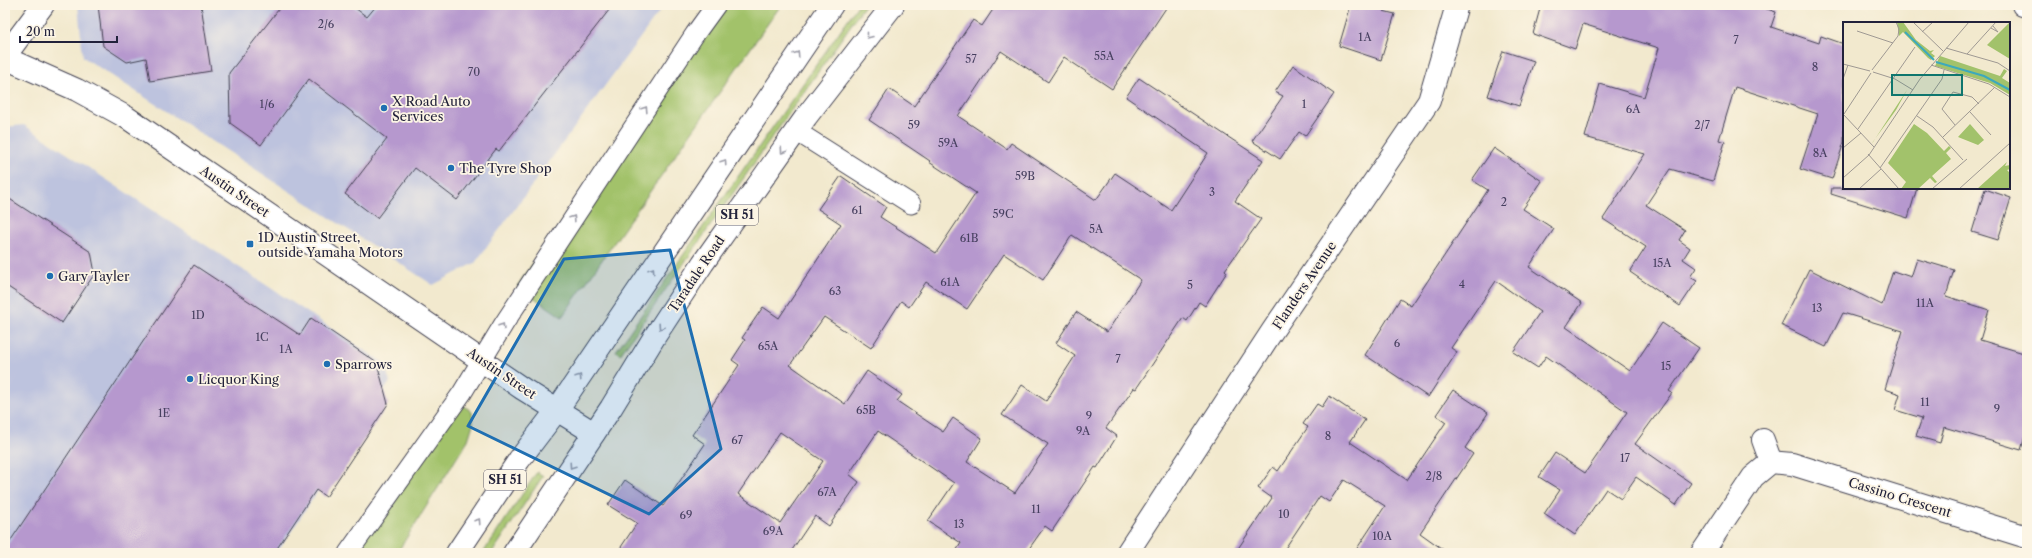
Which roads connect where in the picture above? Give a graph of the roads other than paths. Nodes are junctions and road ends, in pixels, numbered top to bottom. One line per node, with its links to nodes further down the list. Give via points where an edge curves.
1 (43, 5): 8 (main road)
2 (716, 5): 11 (lane, one-way to 2)
3 (832, 5): 12 (main road, SH 51, one-way to 3)
4 (893, 5): 9 (main road, Taradale Road / SH 51, one-way to 9)
5 (1457, 5): 20 (main road, Flanders Avenue, via 1429,101)
6 (2023, 5): 7 (main road)
7 (2027, 6)
8 (5, 57): 11 (main road, Austin Street, via 77,90 126,117)
9 (796, 131): 10 (lane); 13 (main road, Taradale Road / SH 51, one-way to 13, via 703,263)
10 (911, 204)
11 (481, 359): 12 (main road, Austin Street); 17 (lane, via 462,393)
12 (557, 410): 13 (main road, Austin Street); 18 (main road, SH 51, one-way to 12, via 519,460)
13 (594, 433): 19 (main road, Taradale Road / SH 51, one-way to 19)
14 (1763, 440): 15 (main road)
15 (1771, 462): 16 (main road, Cassino Crescent, via 1792,464); 21 (main road, via 1753,477)
16 (2027, 537)
17 (348, 553)
18 (457, 553)
19 (514, 553)
20 (1126, 553)
21 (1702, 553)

